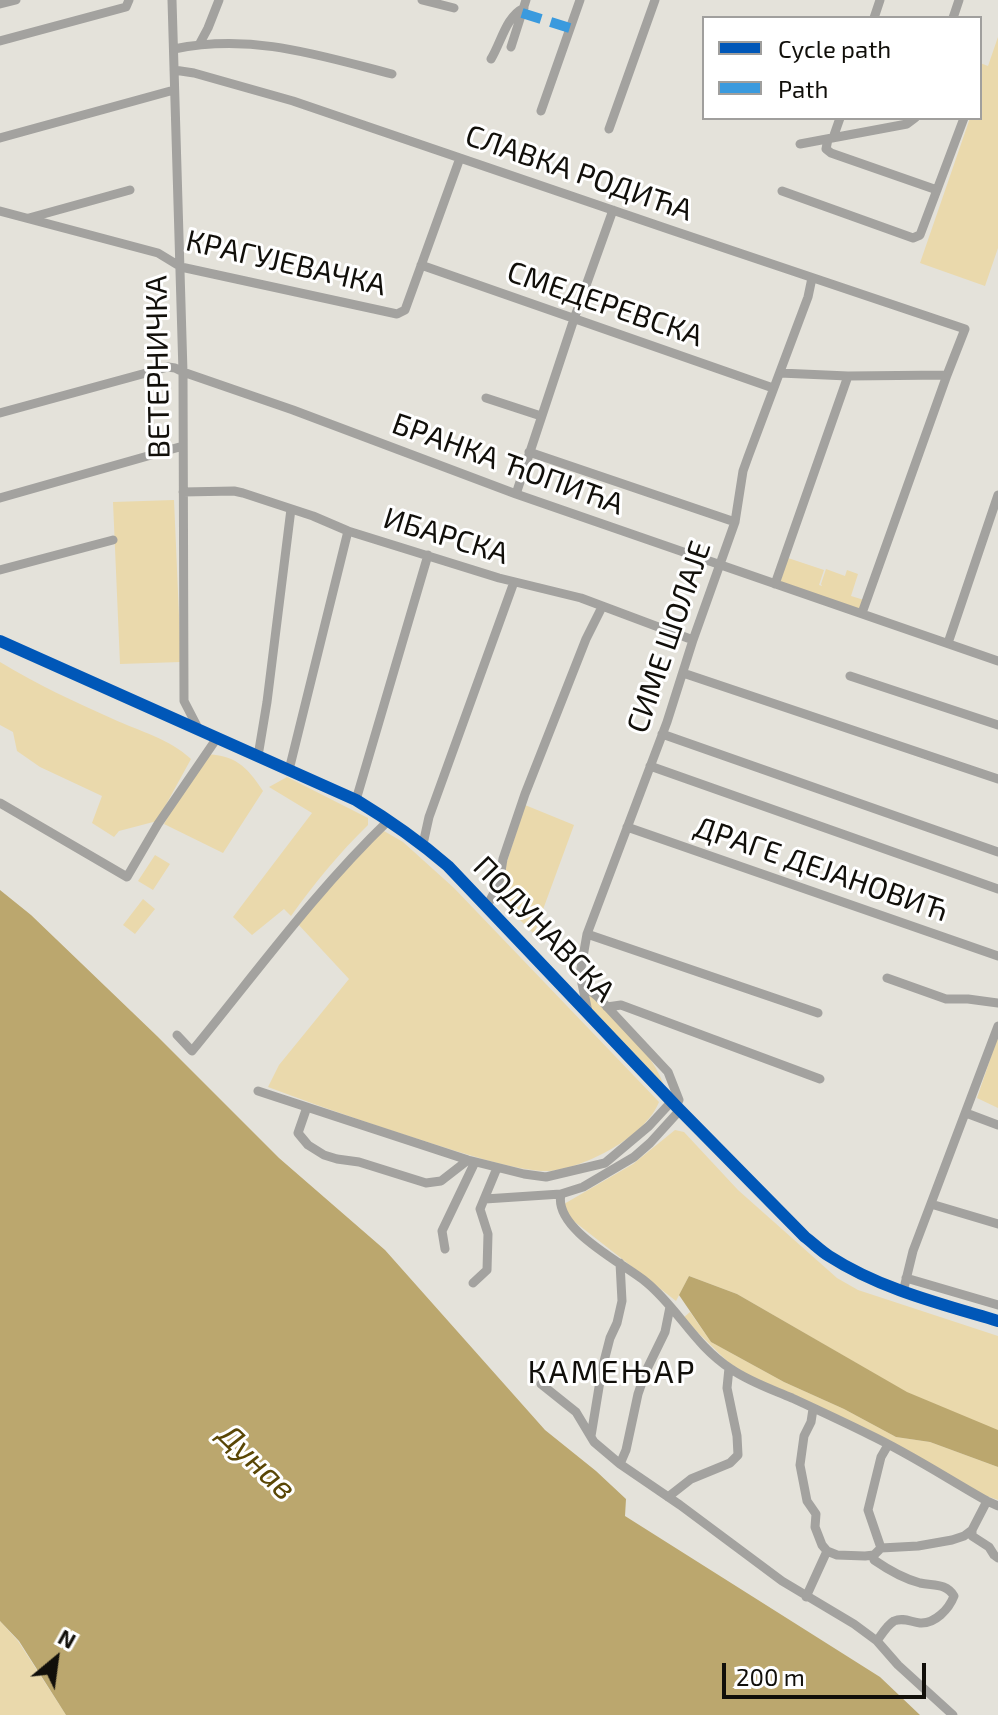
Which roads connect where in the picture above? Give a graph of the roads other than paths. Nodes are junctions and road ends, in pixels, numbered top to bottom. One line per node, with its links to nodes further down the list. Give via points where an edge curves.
1 (16, 0): 8 (street)
2 (129, 0): 11 (street, via 126,7)
3 (172, 0): 14 (street, ВЕТЕРНИЧКА)
4 (219, 0): 12 (street)
5 (422, 0): 10 (street)
6 (580, 0): 19 (street)
7 (655, 0): 23 (street)
8 (0, 4)
9 (525, 4): 13 (street); 15 (street)
10 (454, 8)
11 (0, 41)
12 (200, 43): 14 (street); 17 (street, via 283,47)
13 (511, 47)
14 (174, 49): 16 (street, ВЕТЕРНИЧКА)
15 (491, 59)
16 (174, 70): 18 (street, ВЕТЕРНИЧКА); 27 (street, СЛАВКА РОДИЋА, via 293,101)
17 (392, 74)
18 (174, 90): 24 (street); 35 (street, ВЕТЕРНИЧКА)
19 (541, 111)
20 (839, 120): 25 (street)
21 (912, 120): 25 (street)
22 (963, 120): 29 (street)
23 (609, 129)
24 (0, 138)
25 (831, 138): 26 (street); 29 (street, via 826,149 831,153)
26 (800, 144)
27 (460, 158): 31 (street, СЛАВКА РОДИЋА); 34 (street, КРАГУЈЕВАЧКА)
28 (130, 190): 33 (street)
29 (937, 190): 30 (street, via 920,235 913,238)
30 (782, 191)
31 (613, 210): 36 (street, СЛАВКА РОДИЋА); 37 (street)
32 (0, 211): 33 (street, КРАГУЈЕВАЧКА)
33 (26, 219): 35 (street, КРАГУЈЕВАЧКА, via 158,253)
34 (421, 265): 35 (street, КРАГУЈЕВАЧКА, via 405,310 397,314); 37 (street, СМЕДЕРЕВСКА)
35 (181, 267): 38 (street, ВЕТЕРНИЧКА)
36 (812, 278): 39 (street, СИМЕ ШОЛАЈЕ); 40 (street, СЛАВКА РОДИЋА, via 965,329)
37 (574, 319): 42 (street, СМЕДЕРЕВСКА); 45 (street)
38 (183, 372): 44 (street, БРАНКА ЋОПИЋА, via 168,367); 46 (street, ВЕТЕРНИЧКА); 49 (street, БРАНКА ЋОПИЋА)
39 (780, 373): 41 (street); 42 (street, СИМЕ ШОЛАЈЕ)
40 (947, 375): 41 (street); 62 (street)
41 (848, 376): 60 (street)
42 (773, 388): 53 (street, СИМЕ ШОЛАЈЕ, via 743,471)
43 (486, 398): 45 (street)
44 (0, 413)
45 (541, 416): 47 (street)
46 (183, 446): 48 (street, ВЕТЕРНИЧКА); 51 (street)
47 (529, 452): 49 (street); 53 (street)
48 (183, 492): 52 (street, ИБАРСКА, via 234,491); 70 (street, ВЕТЕРНИЧКА, via 184,701)
49 (516, 494): 57 (street, БРАНКА ЋОПИЋА)
50 (998, 495): 65 (street)
51 (0, 498)
52 (291, 509): 54 (street, ИБАРСКА); 73 (street)
53 (735, 522): 57 (street, СИМЕ ШОЛАЈЕ)
54 (348, 531): 56 (street, ИБАРСКА); 75 (street)
55 (113, 540): 58 (street)
56 (428, 555): 59 (street, ИБАРСКА); 77 (street)
57 (719, 564): 60 (street, БРАНКА ЋОПИЋА); 63 (street, СИМЕ ШОЛАЈЕ)
58 (0, 570)
59 (514, 582): 61 (street, ИБАРСКА); 81 (street)
60 (775, 584): 62 (street, БРАНКА ЋОПИЋА)
61 (602, 607): 63 (street, ИБАРСКА); 84 (street, via 525,794)
62 (862, 613): 65 (street, БРАНКА ЋОПИЋА)
63 (693, 640): 67 (street, СИМЕ ШОЛАЈЕ)
64 (0, 641): 70 (street, ПОДУНАВСКА)
65 (948, 643): 66 (street, БРАНКА ЋОПИЋА)
66 (998, 661)
67 (683, 673): 71 (street, СИМЕ ШОЛАЈЕ); 76 (street)
68 (850, 676): 69 (street)
69 (998, 725)
70 (199, 730): 72 (street, ПОДУНАВСКА)
71 (662, 734): 74 (street, СИМЕ ШОЛАЈЕ); 82 (street)
72 (217, 738): 73 (street, ПОДУНАВСКА); 78 (street, via 127,877)
73 (258, 756): 75 (street, ПОДУНАВСКА)
74 (650, 766): 80 (street, СИМЕ ШОЛАЈЕ); 83 (street)
75 (289, 770): 77 (street, ПОДУНАВСКА)
76 (998, 779)
77 (356, 800): 79 (street, ПОДУНАВСКА)
78 (0, 803)
79 (389, 820): 81 (street, ПОДУНАВСКА); 94 (street, via 317,898 192,1051)
80 (627, 827): 85 (street, СИМЕ ШОЛАЈЕ); 86 (street, ДРАГЕ ДЕЈАНОВИЋ)
81 (423, 844): 84 (street, ПОДУНАВСКА)
82 (998, 852)
83 (998, 889)
84 (487, 906): 91 (street, ПОДУНАВСКА)
85 (587, 934): 88 (street, СИМЕ ШОЛАЈЕ); 92 (street)
86 (998, 956)
87 (887, 978): 89 (street, via 946,999)
88 (582, 984): 90 (street); 91 (street, СИМЕ ШОЛАЈЕ)
89 (998, 1003)
90 (607, 1007): 95 (street, via 621,1005); 97 (street, via 668,1072 679,1100)
91 (588, 1012): 97 (street, ПОДУНАВСКА)
92 (818, 1013)
93 (998, 1026): 99 (street)
94 (177, 1035)
95 (820, 1079)
96 (258, 1091): 98 (street)
97 (676, 1106): 102 (street, via 605,1163 546,1177); 103 (street, via 634,1157); 111 (street, ПОДУНАВСКА, via 805,1237 829,1256)
98 (307, 1107): 101 (street); 101 (street, via 298,1133 324,1155 426,1183 441,1181)
99 (966, 1113): 100 (street); 105 (street)
100 (998, 1125)
101 (471, 1161): 102 (street); 107 (street, via 442,1231)
102 (497, 1168): 104 (street)
103 (561, 1194): 104 (street); 108 (street, via 562,1212 576,1229)
104 (485, 1199): 110 (street, via 480,1209 488,1234 487,1270)
105 (931, 1204): 106 (street); 109 (street)
106 (998, 1224)
107 (445, 1249)
108 (620, 1263): 113 (street); 118 (street, via 622,1301 602,1369)
109 (906, 1278): 111 (street); 112 (street)
110 (473, 1283)
111 (903, 1292): 114 (street, ПОДУНАВСКА)
112 (998, 1305)
113 (670, 1307): 115 (street); 120 (street, via 638,1394)
114 (998, 1321)
115 (729, 1368): 117 (street); 121 (street, via 727,1388 738,1455)
116 (541, 1384): 118 (street, via 576,1412)
117 (813, 1409): 119 (street); 125 (street, via 800,1465 807,1501 816,1514 815,1527)
118 (591, 1436): 120 (street)
119 (888, 1445): 122 (street); 126 (street, via 868,1510)
120 (620, 1464): 121 (street)
121 (668, 1497): 128 (street)
122 (987, 1501): 123 (street); 124 (street)
123 (998, 1506)
124 (972, 1530): 126 (street, via 952,1540); 127 (street, via 972,1536)
125 (827, 1551): 126 (street); 128 (street)
126 (877, 1552): 129 (street, via 874,1560 885,1567 944,1587 954,1596 931,1622 896,1620)
127 (998, 1558)
128 (806, 1597): 129 (street)
129 (877, 1641): 130 (street)
130 (953, 1715)

